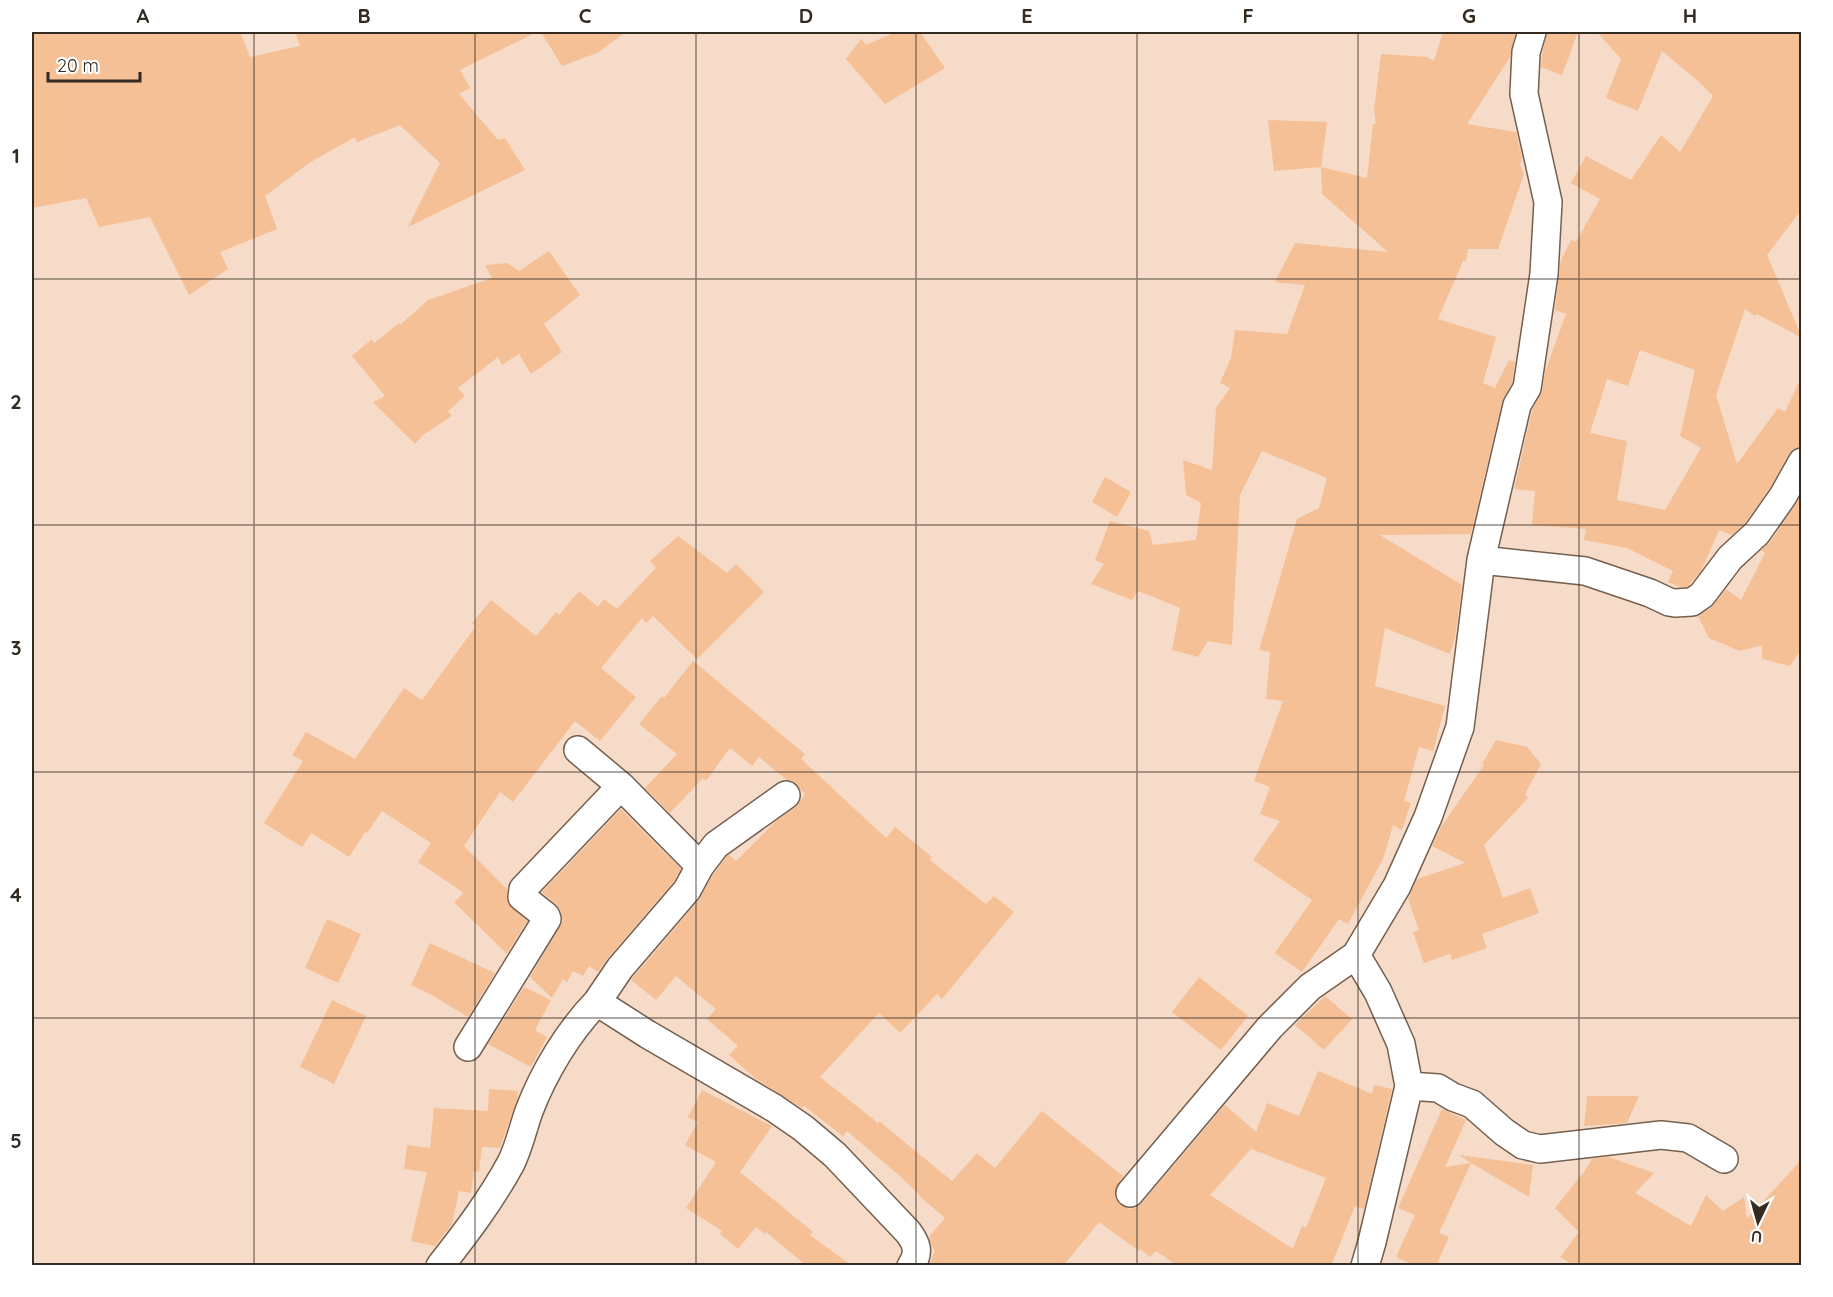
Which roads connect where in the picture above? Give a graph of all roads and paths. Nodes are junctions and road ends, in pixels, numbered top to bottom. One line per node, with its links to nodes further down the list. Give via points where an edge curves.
1 (1532, 32): 3 (street, via 1526,52 1524,94 1548,201 1545,274 1527,388 1517,405)
2 (1802, 462): 3 (street, via 1757,533 1692,602 1669,602 1585,570)
3 (1481, 560): 8 (street, via 1460,728 1428,817 1397,886)
4 (578, 750): 5 (street)
5 (621, 786): 7 (street); 10 (street, via 523,889 522,897 547,919)
6 (786, 795): 7 (street, via 716,846)
7 (700, 867): 9 (street, via 687,890 620,968)
8 (1356, 955): 11 (street, via 1398,1035); 13 (street, via 1310,987 1270,1027)
9 (597, 1002): 15 (street, via 572,1031 547,1072 512,1161 482,1213); 16 (street, via 803,1128 835,1155 908,1232 917,1251)
10 (468, 1047)
11 (1409, 1086): 12 (street, via 1438,1088 1472,1104 1523,1145 1540,1149 1661,1135 1688,1138); 14 (street)
12 (1724, 1159)
13 (1130, 1193)
14 (1367, 1265)
15 (440, 1266)
16 (911, 1266)

